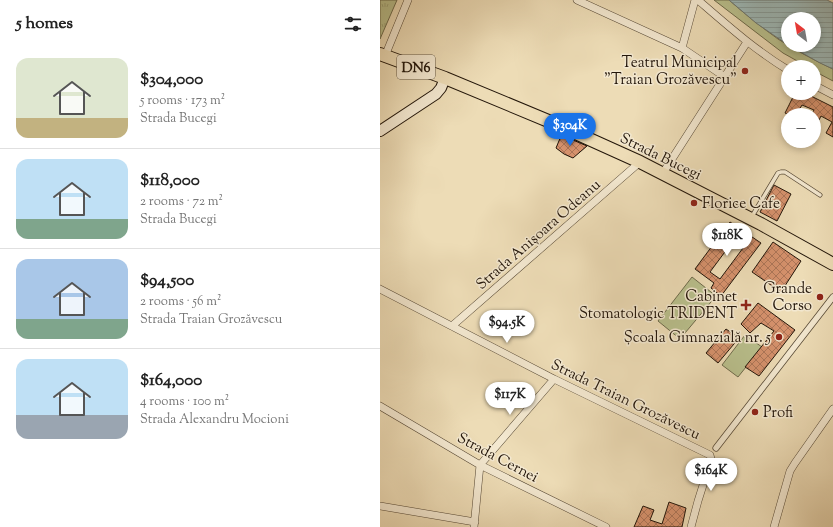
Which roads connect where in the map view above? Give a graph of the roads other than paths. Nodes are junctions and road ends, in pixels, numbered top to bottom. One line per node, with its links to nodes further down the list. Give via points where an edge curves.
1 (408, 0): 6 (street)
2 (577, 0): 5 (street)
3 (697, 0): 4 (street); 5 (street)
4 (747, 42): 7 (street); 8 (street)
5 (682, 48): 8 (street)
6 (383, 55): 9 (main road, Strada Bucegi / DN6)
7 (781, 66)
8 (725, 77): 14 (street)
9 (446, 78): 12 (main road, via 436,94); 13 (main road, Strada Bucegi / DN6)
10 (821, 89): 11 (street)
11 (833, 95)
12 (380, 131)
13 (640, 162): 14 (main road, Strada Bucegi / DN6); 20 (street, Strada Anișoara Odeanu)
14 (663, 173): 16 (main road, Strada Bucegi / DN6)
15 (820, 195): 16 (lane, via 785,172 781,172)
16 (750, 218): 17 (main road, Strada Bucegi / DN6)
17 (833, 264)
18 (380, 289): 20 (street, Strada Traian Grozăvescu)
19 (833, 297): 24 (street)
20 (452, 326): 21 (street, Strada Traian Grozăvescu)
21 (554, 379): 25 (street); 29 (street, Strada Traian Grozăvescu, via 711,456)
22 (380, 406): 25 (street, Strada Cernei)
23 (833, 409): 30 (street, via 790,471)
24 (716, 448)
25 (480, 465): 27 (street); 28 (street, Strada Cernei)
26 (380, 506): 27 (street)
27 (474, 524)
28 (606, 527)
29 (692, 527)
30 (774, 527)

